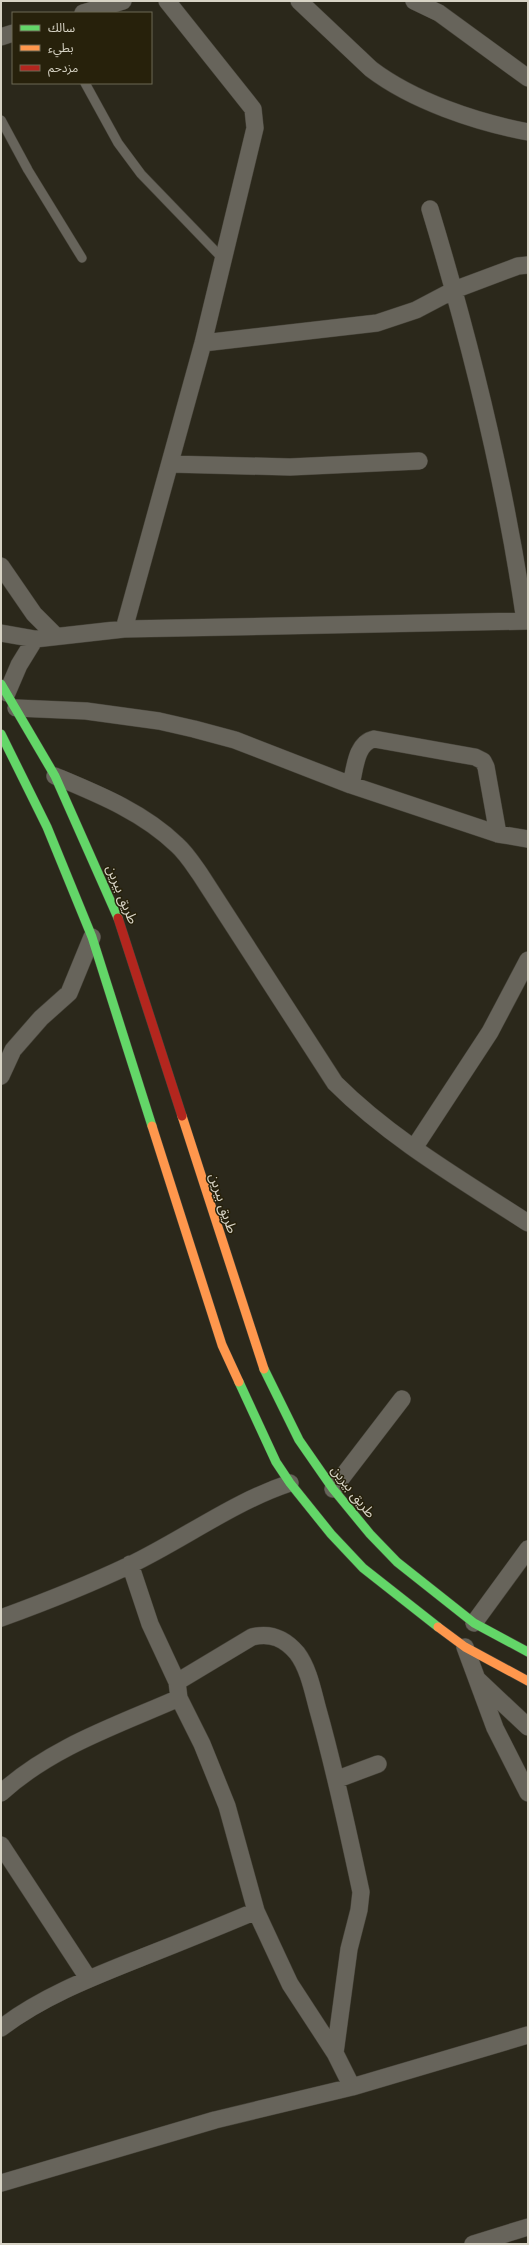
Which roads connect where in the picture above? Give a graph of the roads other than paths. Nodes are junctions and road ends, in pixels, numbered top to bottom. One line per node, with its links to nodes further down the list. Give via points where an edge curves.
1 (123, 1): 5 (street)
2 (167, 1): 14 (street, via 253,109 255,118 255,128)
3 (299, 1): 11 (street, via 371,69 384,78 459,113)
4 (414, 1): 8 (street, via 439,13)
5 (86, 12)
6 (12, 33): 7 (street)
7 (1, 37)
8 (528, 78)
9 (86, 84): 14 (lane, via 118,143 141,174)
10 (1, 120): 13 (lane, via 28,170)
11 (528, 132)
12 (430, 209): 16 (street)
13 (82, 258)
14 (223, 259): 17 (street)
15 (528, 265): 16 (street, via 518,266)
16 (454, 290): 17 (street, via 416,310 378,323); 21 (street, via 485,407)
17 (203, 343): 19 (street)
18 (419, 461): 19 (street, via 290,467)
19 (170, 464): 22 (street)
20 (1, 566): 24 (street, via 34,614)
21 (526, 621): 22 (street)
22 (124, 629): 24 (street)
23 (1, 633): 25 (street)
24 (55, 635): 25 (street)
25 (35, 639): 26 (street)
26 (4, 689): 27 (main road, طريق بيرين)
27 (16, 708): 29 (main road, طريق بيرين); 30 (street, via 86,711 159,721 235,740)
28 (1, 734): 33 (main road, via 47,827)
29 (55, 776): 36 (street, via 119,804 158,828 179,846 200,874 335,1083 347,1096); 41 (main road, طريق بيرين, via 121,924 257,1353 274,1393 299,1440)
30 (351, 784): 31 (street); 31 (street, via 360,751 368,740 476,757 483,761 486,767)
31 (498, 834): 32 (street)
32 (528, 839)
33 (92, 937): 35 (street, via 70,993 41,1018 14,1050); 39 (main road, via 222,1344 239,1386)
34 (528, 960): 36 (street, via 490,1032)
35 (1, 1076)
36 (414, 1148): 37 (street)
37 (528, 1223)
38 (402, 1399): 41 (street)
39 (276, 1462): 40 (main road); 42 (street)
40 (290, 1483): 42 (street); 47 (main road, via 331,1534 363,1568 411,1608)
41 (333, 1489): 46 (main road, طريق بيرين, via 397,1562)
42 (259, 1495): 44 (street)
43 (527, 1553): 46 (street)
44 (130, 1564): 45 (street, via 35,1606); 51 (street, via 150,1624)
45 (1, 1618)
46 (474, 1623): 48 (main road, طريق بيرين)
47 (465, 1647): 49 (street); 50 (main road)
48 (528, 1652)
49 (474, 1676): 52 (street); 56 (street, via 495,1728)
50 (528, 1681)
51 (178, 1690): 54 (street, via 252,1637 261,1634 274,1636 288,1643 298,1655 307,1673); 55 (street, via 53,1755); 58 (street, via 227,1806)
52 (528, 1727)
53 (378, 1764): 54 (street)
54 (338, 1779): 62 (street, via 361,1892 346,1972)
55 (1, 1793)
56 (528, 1793)
57 (1, 1845): 59 (street)
58 (256, 1911): 59 (street); 62 (street, via 290,1984)
59 (88, 1978): 60 (street, via 16,2016)
60 (1, 2028)
61 (528, 2035): 63 (street)
62 (335, 2053): 63 (street)
63 (352, 2087): 64 (street, via 215,2120)
64 (1, 2182)
65 (528, 2227): 66 (street)
66 (473, 2244)

